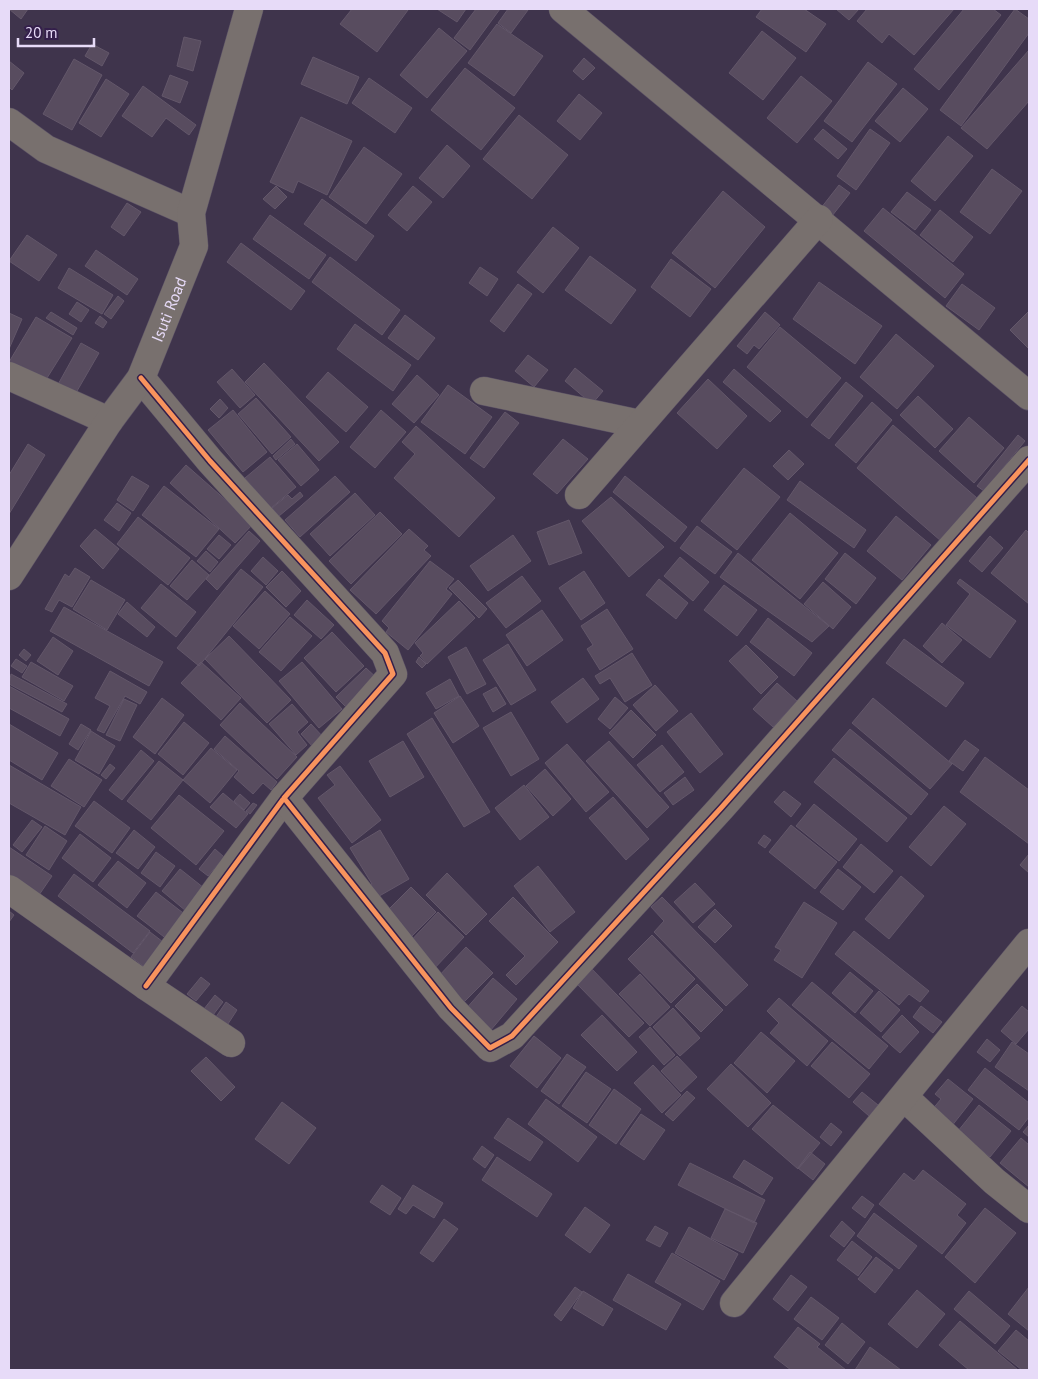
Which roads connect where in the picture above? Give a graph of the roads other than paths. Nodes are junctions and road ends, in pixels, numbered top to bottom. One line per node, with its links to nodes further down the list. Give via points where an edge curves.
1 (249, 9): 4 (street, Isuti Road)
2 (563, 9): 5 (street)
3 (9, 122): 4 (street, via 46,150)
4 (191, 213): 7 (street, Isuti Road, via 194,246)
5 (819, 219): 9 (street); 11 (street)
6 (9, 376): 10 (street)
7 (141, 378): 10 (street, Isuti Road); 15 (street, via 210,461 385,653 393,674)
8 (484, 391): 11 (street)
9 (1029, 396)
10 (109, 421): 14 (street, Isuti Road)
11 (640, 424): 13 (street)
12 (1029, 460): 15 (street, via 721,808 512,1036 490,1048 451,1008)
13 (579, 495)
14 (9, 576)
15 (284, 798): 18 (street)
16 (9, 888): 18 (street)
17 (1029, 943): 20 (street)
18 (146, 986): 19 (street)
19 (231, 1043)
20 (904, 1097): 21 (street, via 994,1181); 22 (street)
21 (1029, 1209)
22 (734, 1303)

